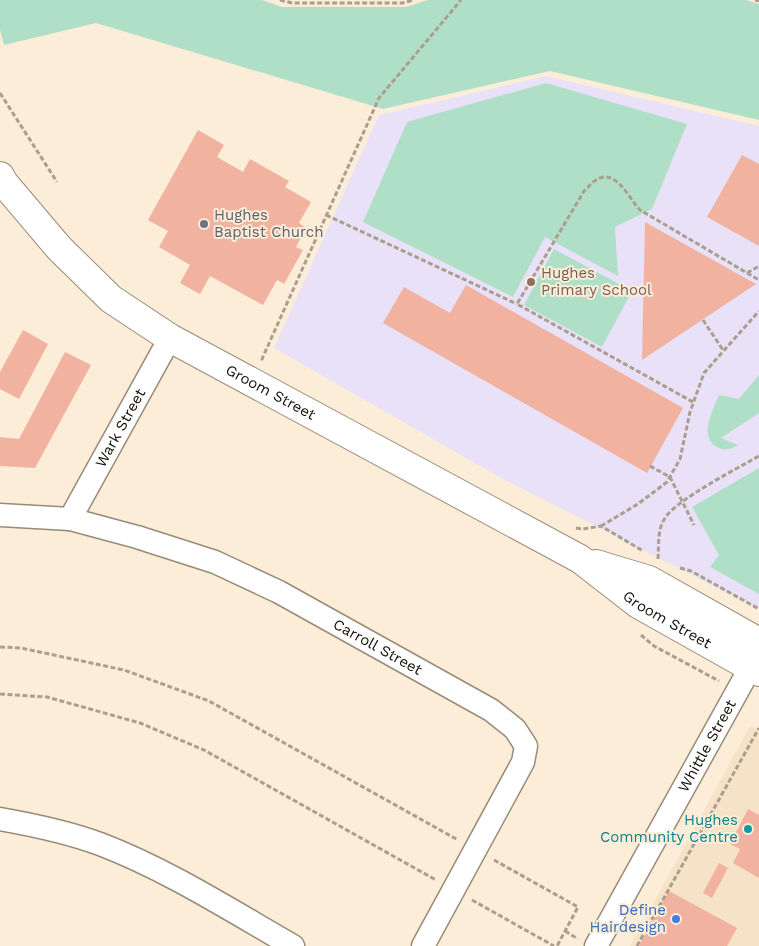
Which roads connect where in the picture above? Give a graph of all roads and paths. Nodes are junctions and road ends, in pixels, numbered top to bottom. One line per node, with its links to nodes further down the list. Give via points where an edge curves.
1 (280, 0): 2 (path, via 292,3 402,3)
2 (414, 0)
3 (461, 0): 9 (path, via 379,98)
4 (755, 0): 5 (path)
5 (759, 1)
6 (0, 93): 8 (path)
7 (0, 176): 16 (street, Groom Street, via 59,248 111,299)
8 (57, 182)
9 (326, 214): 13 (path); 18 (path, via 262,359)
10 (759, 266): 11 (path)
11 (747, 273): 12 (path); 13 (path, via 640,210 623,186 606,177 596,180 584,191)
12 (759, 280)
13 (517, 304): 19 (path)
14 (759, 311): 17 (path)
15 (703, 320): 17 (path)
16 (170, 338): 25 (street, Wark Street); 31 (street, Groom Street)
17 (723, 350): 19 (path, via 704,373)
18 (270, 364)
19 (693, 402): 22 (path, via 680,459)
20 (759, 456): 23 (path)
21 (650, 466): 22 (path)
22 (670, 477): 23 (path); 27 (path, via 638,504)
23 (682, 502): 26 (path); 32 (path, via 662,524)
24 (0, 515): 25 (street, Carroll Street)
25 (70, 519): 42 (street, Carroll Street, via 215,562 279,592 491,710 515,729 526,746 523,762)
26 (694, 524)
27 (602, 526): 28 (path); 29 (path)
28 (574, 527)
29 (645, 552)
30 (652, 556): 32 (path)
31 (580, 559): 36 (street, Groom Street, via 648,580); 38 (street, Groom Street, via 638,604)
32 (658, 560): 33 (path)
33 (664, 564)
34 (673, 566): 35 (path, via 691,571)
35 (759, 609)
36 (759, 642)
37 (0, 646): 42 (path, via 124,670 209,701)
38 (756, 663): 47 (street, Whittle Street)
39 (0, 694): 43 (path, via 47,697 140,722 204,750)
40 (759, 728): 48 (path)
41 (0, 819): 44 (street, via 35,825 117,851 153,867)
42 (475, 850): 43 (street, Carroll Street); 46 (path, via 578,907)
43 (454, 890): 45 (street, Carroll Street); 46 (path)
44 (293, 946)
45 (423, 946)
46 (555, 946)
47 (596, 946)
48 (637, 946)

